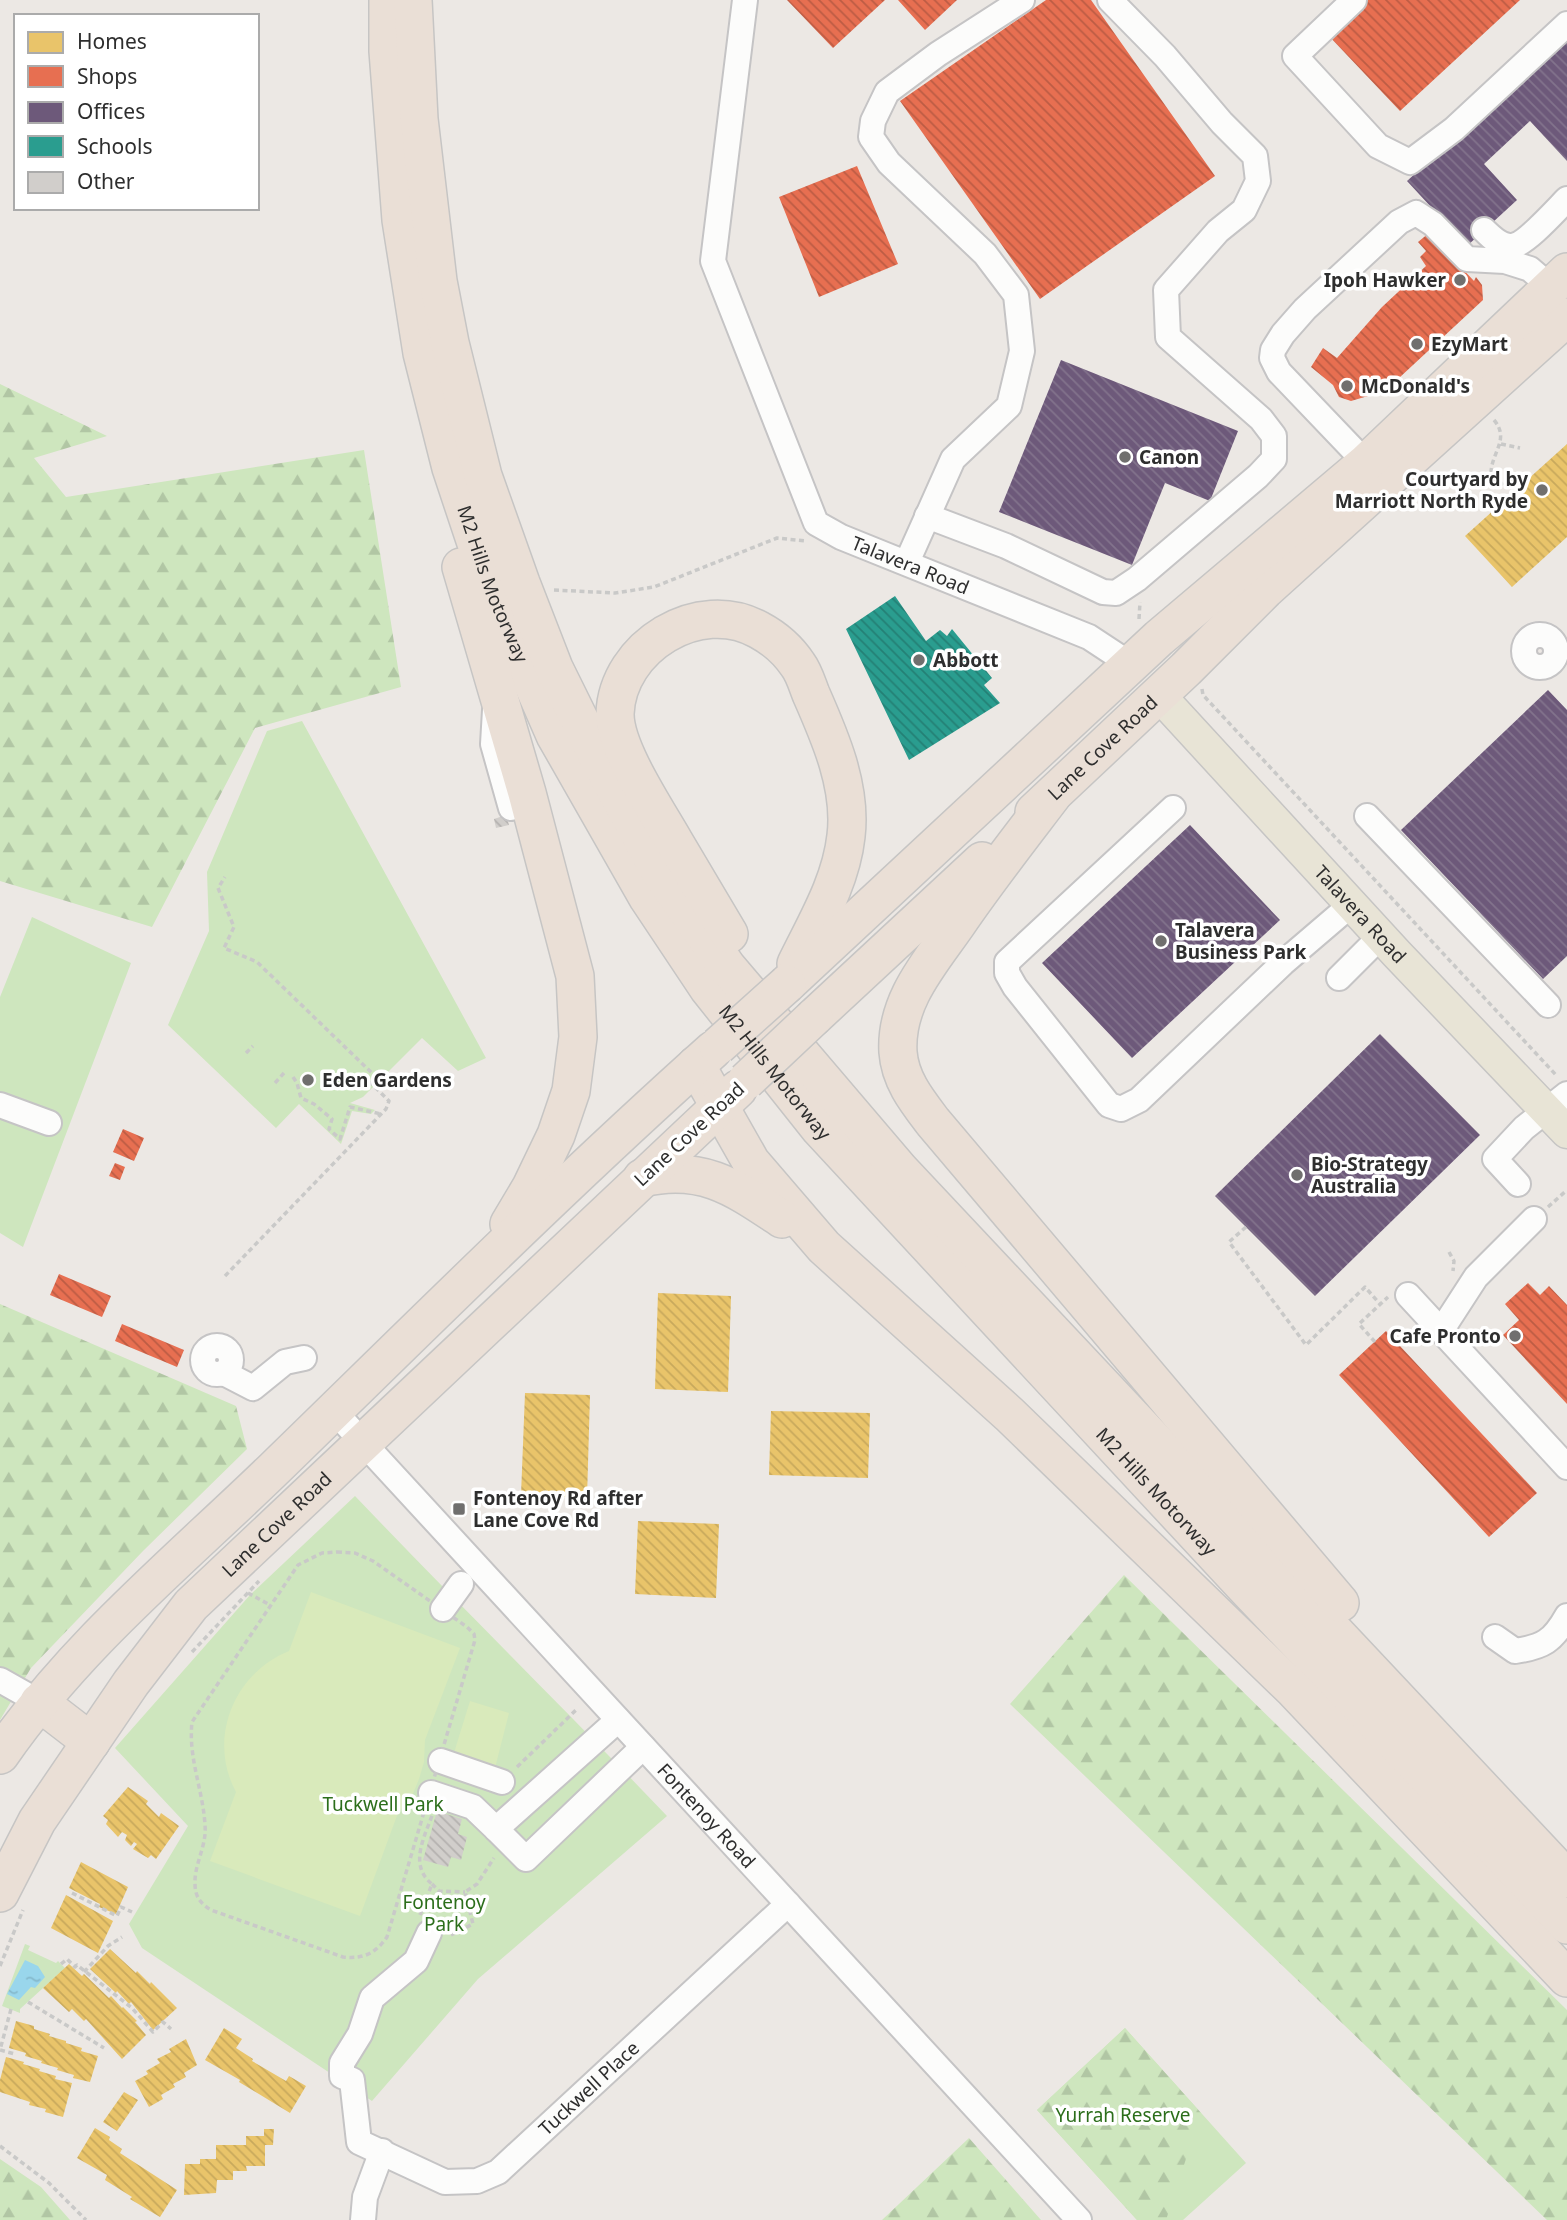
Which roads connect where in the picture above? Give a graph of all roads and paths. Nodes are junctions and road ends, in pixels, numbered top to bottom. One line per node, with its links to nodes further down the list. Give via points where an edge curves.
1 (388, 0): 12 (highway, M2 Hills Motorway, via 400,207)
2 (414, 0): 21 (highway, M2 Hills Motorway, via 419,119 440,294 483,476)
3 (745, 0): 19 (street, Talavera Road, via 713,261 816,523)
4 (1022, 0): 18 (street, via 887,92 873,121 872,137 889,163 985,254 1016,295 1022,351 1009,406 953,459)
5 (1110, 0): 18 (street, via 1255,156 1258,181 1244,210 1217,231 1166,290 1166,317 1168,337 1275,436 1274,459 1116,593 1103,592 1006,546)
6 (1354, 0): 7 (street, via 1295,56 1378,146 1410,162 1454,129)
7 (1567, 24)
8 (1567, 199): 10 (street)
9 (1484, 230): 10 (street)
10 (1519, 255): 11 (street); 16 (street, via 1506,261 1467,259 1416,212 1399,222 1283,334 1272,358 1279,372)
11 (1562, 293): 16 (highway); 27 (highway, Lane Cove Road)
12 (422, 353): 26 (highway, via 413,403); 96 (highway, M2 Hills Motorway, via 451,468 492,591 555,735 648,898 708,988 838,1148 1245,1587)
13 (1488, 413): 14 (path, via 1500,426)
14 (1501, 444): 15 (path); 17 (path, via 1491,472)
15 (1520, 448)
16 (1366, 463): 24 (highway)
17 (1505, 487)
18 (927, 516): 20 (street)
19 (841, 537): 20 (street, Talavera Road); 21 (path, via 816,541 777,538 654,587 615,593)
20 (907, 562): 24 (street, Talavera Road, via 1089,637)
21 (521, 583): 38 (highway, M2 Hills Motorway, via 554,668 660,872 727,967)
22 (1141, 591): 23 (path)
23 (1139, 620)
24 (1130, 664): 27 (highway); 36 (highway)
25 (1200, 684): 42 (path, via 1203,695)
26 (496, 687): 29 (street, via 493,744); 57 (highway, via 564,929 575,976 578,1037 571,1091 556,1136)
27 (1158, 694): 28 (highway, Lane Cove Road); 33 (main road, Talavera Road)
28 (1052, 796): 38 (highway, Lane Cove Road); 88 (highway, via 911,992 900,1020 898,1042 907,1084 933,1122)
29 (511, 808)
30 (1173, 808): 33 (street, via 1007,962 1006,973 1015,987 1109,1105 1121,1109 1139,1100)
31 (1367, 816): 37 (street)
32 (225, 877): 49 (path, via 218,888 234,927 224,948 257,962 375,1076 370,1082 389,1101)
33 (1352, 904): 34 (main road, Talavera Road)
34 (1381, 936): 35 (street); 48 (main road, Talavera Road)
35 (1339, 978)
36 (787, 984): 38 (highway, via 838,877 846,836 842,778 799,666 783,646 732,620 689,623 653,641 622,683 615,714 619,738 717,914 776,1006); 41 (highway, bridge)
37 (1548, 1005)
38 (802, 1030): 47 (highway, Lane Cove Road, bridge); 89 (highway, M2 Hills Motorway, via 900,1170)
39 (253, 1046): 40 (path)
40 (246, 1053)
41 (707, 1056): 47 (highway); 57 (highway)
42 (1551, 1070)
43 (284, 1073): 45 (path)
44 (292, 1077): 49 (path, via 300,1098 332,1119 329,1129 340,1139 350,1107)
45 (275, 1083)
46 (0, 1105): 50 (street)
47 (721, 1106): 51 (highway, Lane Cove Road); 56 (highway, via 751,1162)
48 (1560, 1112): 52 (street, via 1524,1128 1494,1158)
49 (381, 1114): 58 (path)
50 (48, 1123)
51 (642, 1178): 56 (highway, via 675,1173 714,1179 737,1189); 65 (highway, Lane Cove Road)
52 (1518, 1184)
53 (1567, 1190): 54 (path)
54 (1541, 1213): 60 (street, via 1476,1277)
55 (1246, 1227): 59 (path, via 1229,1242 1306,1345 1366,1287)
56 (824, 1247): 102 (highway, via 1010,1415 1294,1690)
57 (486, 1264): 64 (highway)
58 (225, 1276)
59 (1380, 1304): 60 (path, via 1390,1296 1404,1311); 61 (path, via 1359,1324)
60 (1425, 1313): 66 (street)
61 (1375, 1342)
62 (304, 1358): 63 (street, via 285,1362 253,1388)
63 (224, 1373)
64 (334, 1411): 65 (street, Fontenoy Road); 76 (highway, via 100,1633)
65 (362, 1442): 78 (street, Fontenoy Road); 79 (highway, Lane Cove Road, via 191,1605)
66 (1567, 1467)
67 (267, 1573): 69 (path)
68 (461, 1584): 71 (street)
69 (248, 1592): 70 (path); 74 (path)
70 (270, 1605): 71 (path, via 298,1565 322,1553 355,1553); 85 (path, via 192,1722 190,1741 205,1826 194,1880 201,1904 343,1957 366,1957 387,1937)
71 (443, 1609): 82 (path, via 467,1626 475,1640)
72 (1567, 1616): 73 (street, via 1549,1641 1533,1648 1515,1651)
73 (1495, 1637)
74 (184, 1660)
75 (0, 1680): 76 (street)
76 (39, 1702): 79 (highway); 81 (highway)
77 (576, 1710): 83 (path)
78 (618, 1720): 80 (street, Fontenoy Road); 86 (street)
79 (91, 1742): 93 (highway, Lane Cove Road, via 37,1821)
80 (643, 1747): 86 (street, via 526,1859); 94 (street, Fontenoy Road)
81 (0, 1755)
82 (440, 1761): 83 (street); 84 (path)
83 (502, 1782)
84 (433, 1800): 85 (path); 86 (street, via 473,1807); 87 (path)
85 (416, 1840): 87 (path)
86 (499, 1840): 91 (path, via 477,1884)
87 (423, 1842): 90 (path, via 419,1867)
88 (1567, 1872)
89 (1567, 1879)
90 (432, 1884): 91 (path, via 439,1891); 97 (path, via 420,1918)
91 (465, 1892): 97 (path, via 473,1924 455,1934)
92 (72, 1893): 95 (path, via 117,1916 121,1906)
93 (12, 1899): 100 (path)
94 (788, 1905): 109 (street, Tuckwell Place, via 498,2172 477,2181 445,2182); 112 (street, Fontenoy Road)
95 (132, 1912)
96 (1567, 1925)
97 (429, 1933): 109 (street, via 416,1961 372,1998 360,2034 342,2063 342,2076 352,2080)
98 (122, 1937): 101 (path)
99 (61, 1964): 101 (path, via 67,1959)
100 (0, 1966)
101 (84, 1972): 105 (path, via 132,2008 153,2032 163,2022)
102 (1567, 1978)
103 (29, 2002): 106 (path)
104 (11, 2009): 107 (path, via 0,2050)
105 (171, 2029)
106 (104, 2048)
107 (15, 2054)
108 (0, 2146): 110 (path, via 49,2183)
109 (371, 2147): 111 (street)
110 (86, 2220)
111 (363, 2220)
112 (1079, 2220)

